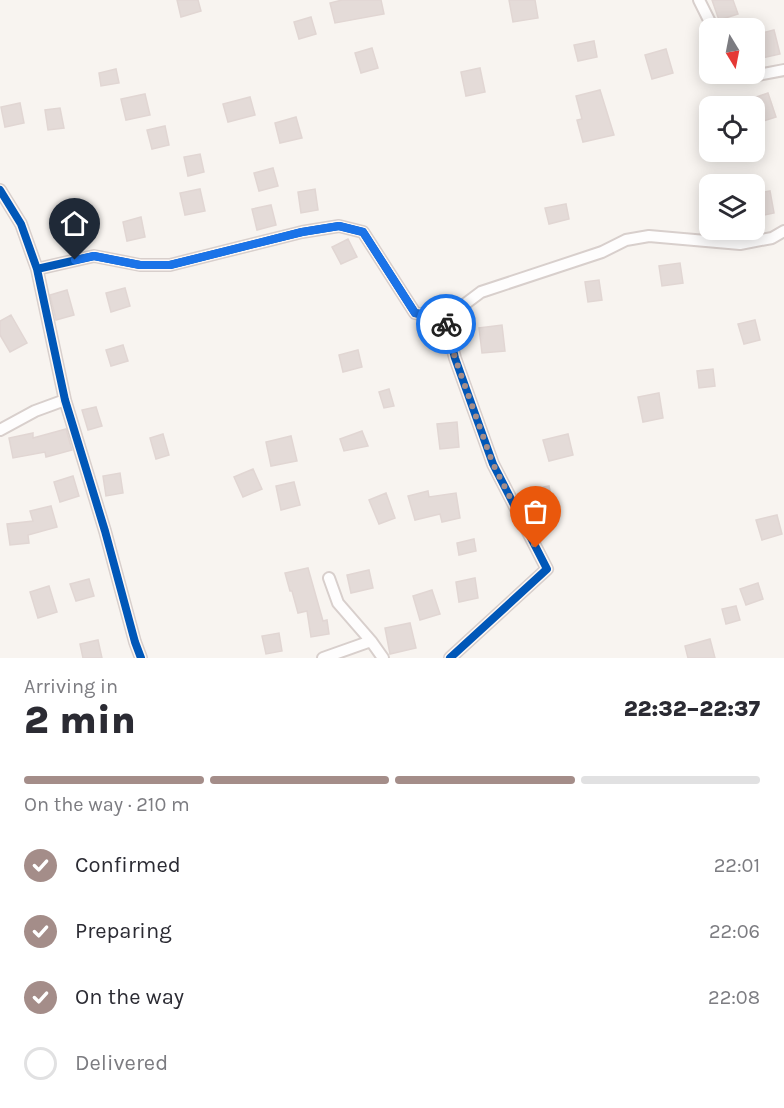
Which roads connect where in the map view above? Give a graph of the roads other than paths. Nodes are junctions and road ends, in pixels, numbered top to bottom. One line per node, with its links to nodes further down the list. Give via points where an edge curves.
1 (699, 0): 2 (street)
2 (708, 18)
3 (784, 70): 4 (street)
4 (765, 74)
5 (0, 190): 7 (street, via 21,224)
6 (784, 231): 8 (street, via 772,238 740,244 649,236 626,240 602,252 481,292)
7 (37, 269): 8 (street, via 94,256 140,265 170,265 339,226 363,232 415,313); 9 (street)
8 (445, 319): 16 (street, via 493,464 547,569)
9 (65, 400): 10 (street); 13 (street)
10 (0, 430)
11 (329, 578): 12 (street, via 338,603)
12 (371, 641): 14 (street); 15 (street)
13 (141, 658)
14 (323, 658)
15 (382, 658)
16 (450, 658)

